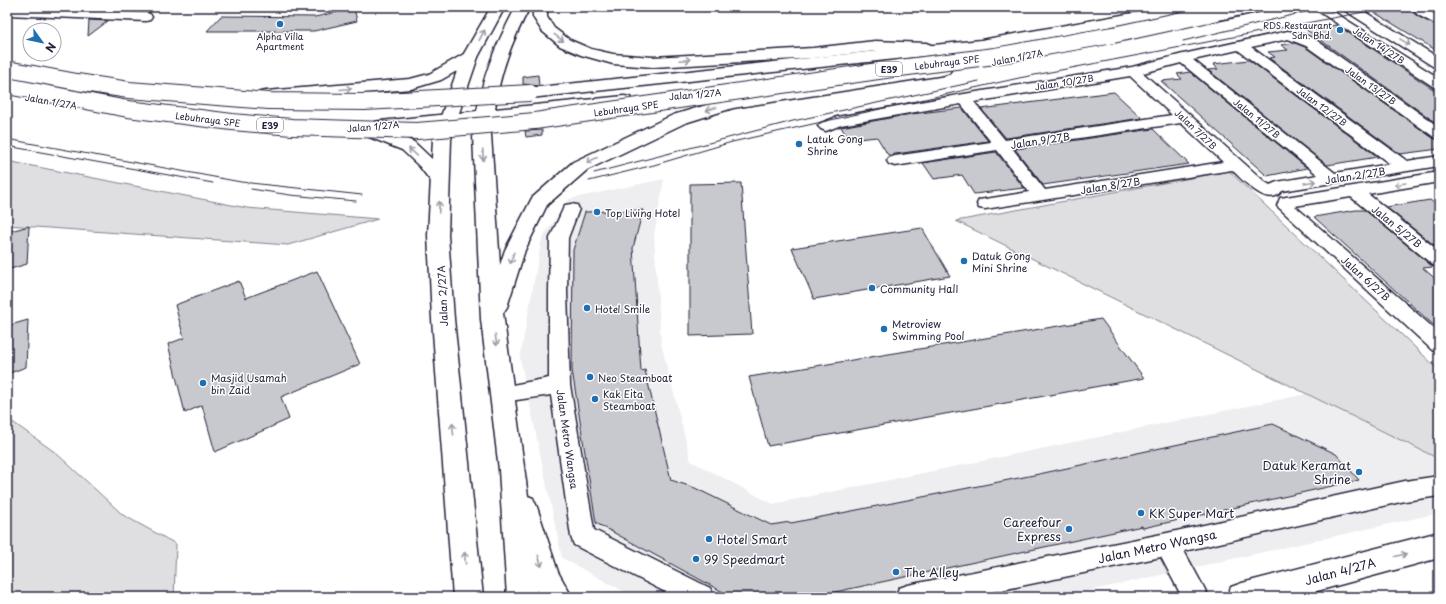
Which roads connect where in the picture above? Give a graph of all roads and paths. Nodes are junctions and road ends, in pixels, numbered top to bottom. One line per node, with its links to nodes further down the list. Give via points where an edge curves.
1 (498, 7): 17 (main road, Jalan 2/27A, one-way to 1)
2 (523, 7): 28 (main road, via 506,38)
3 (540, 7): 16 (main road, one-way to 16, via 540,17 549,31 565,43 586,52 614,59 653,62 812,53 875,46)
4 (1168, 7): 16 (main road, Jalan 1/27A, via 1001,39)
5 (1189, 7): 21 (main road, Lebuhraya SPE / E39, bridge, via 981,45 530,93 428,99 311,102 146,92)
6 (1242, 7): 25 (main road, Lebuhraya SPE / E39, bridge, via 1113,35 995,56 535,121 417,131 292,127 232,122 128,109)
7 (1261, 7): 22 (main road, Jalan 1/27A)
8 (1318, 7): 24 (street, Jalan 14/27B)
9 (1348, 7): 19 (street, Jalan 14/27B, one-way to 19)
10 (1417, 7): 13 (street)
11 (7, 11): 12 (street)
12 (146, 17)
13 (1439, 22)
14 (1301, 38): 15 (street, Jalan 10/27B, via 1288,35); 38 (street, Jalan 13/27B)
15 (1240, 45): 18 (street, Jalan 10/27B); 43 (street, Jalan 12/27B)
16 (926, 48): 26 (main road, Jalan 1/27A)
17 (470, 57): 29 (main road, Jalan 2/27A); 31 (main road, one-way to 17, via 411,84 435,77)
18 (1183, 58): 23 (street, Jalan 10/27B); 44 (street, Jalan 11/27B)
19 (1439, 64)
20 (7, 65): 31 (main road, Jalan 1/27A, via 132,92)
21 (7, 69)
22 (943, 70): 32 (main road, Jalan 1/27A); 53 (main road, one-way to 53, via 730,103 679,119 580,166 539,202 515,250)
23 (1133, 72): 30 (street, Jalan 10/27B); 34 (street, Jalan 7/27B)
24 (1439, 84)
25 (7, 86)
26 (524, 91): 28 (main road, Jalan 1/27A); 32 (main road, via 511,104)
27 (7, 93): 37 (main road, Jalan 1/27A, via 178,123 285,131)
28 (488, 95): 29 (main road, Jalan 1/27A); 33 (main road)
29 (456, 97): 31 (main road, Jalan 1/27A, via 313,106); 35 (main road, Jalan 2/27A)
30 (964, 98): 36 (street, Jalan 10/27B, via 837,121); 39 (street)
31 (195, 101)
32 (520, 112): 33 (main road, Jalan 1/27A)
33 (484, 116): 35 (main road, Jalan 1/27A); 53 (main road, one-way to 53, via 482,135)
34 (1184, 118): 39 (street, Jalan 9/27B); 42 (street, Jalan 7/27B)
35 (449, 119): 37 (main road, Jalan 1/27A); 45 (main road, Jalan 2/27A, via 442,139)
36 (826, 126)
37 (362, 127): 45 (main road, one-way to 37, via 408,146)
38 (1439, 134)
39 (1003, 146): 40 (street, Jalan 9/27B); 48 (street)
40 (895, 161)
41 (1439, 161): 43 (street, Jalan 2/27B)
42 (1235, 165): 48 (street, Jalan 8/27B); 49 (street, Jalan 7/27B)
43 (1404, 167): 44 (street, Jalan 2/27B)
44 (1331, 178): 49 (street, Jalan 2/27B, one-way to 44, via 1277,187)
45 (440, 180): 61 (main road, Jalan 2/27A, one-way to 45, via 443,319 438,235)
46 (1435, 182): 47 (street, Jalan 2/27B, one-way to 47)
47 (1354, 191): 49 (street, Jalan 2/27B); 52 (street, Jalan 5/27B)
48 (1041, 196): 50 (street, Jalan 8/27B)
49 (1275, 198): 54 (street, Jalan 6/27B)
50 (986, 204)
51 (571, 209): 55 (street, Jalan Metro Wangsa, via 559,238)
52 (1439, 260)
53 (492, 319): 56 (main road, one-way to 56)
54 (1439, 345)
55 (560, 386): 56 (street); 64 (street, Jalan Metro Wangsa, via 583,537)
56 (503, 394): 57 (main road)
57 (512, 470): 62 (main road); 63 (main road, one-way to 63, via 546,579)
58 (1439, 486): 59 (street, Jalan Metro Wangsa, via 1405,491)
59 (1167, 544): 65 (street, Jalan Metro Wangsa); 66 (street)
60 (1439, 545): 67 (main road, Jalan 4/27A, one-way to 60)
61 (468, 597)
62 (522, 597)
63 (557, 597)
64 (701, 597)
65 (908, 597)
66 (1196, 597)
67 (1242, 597)

